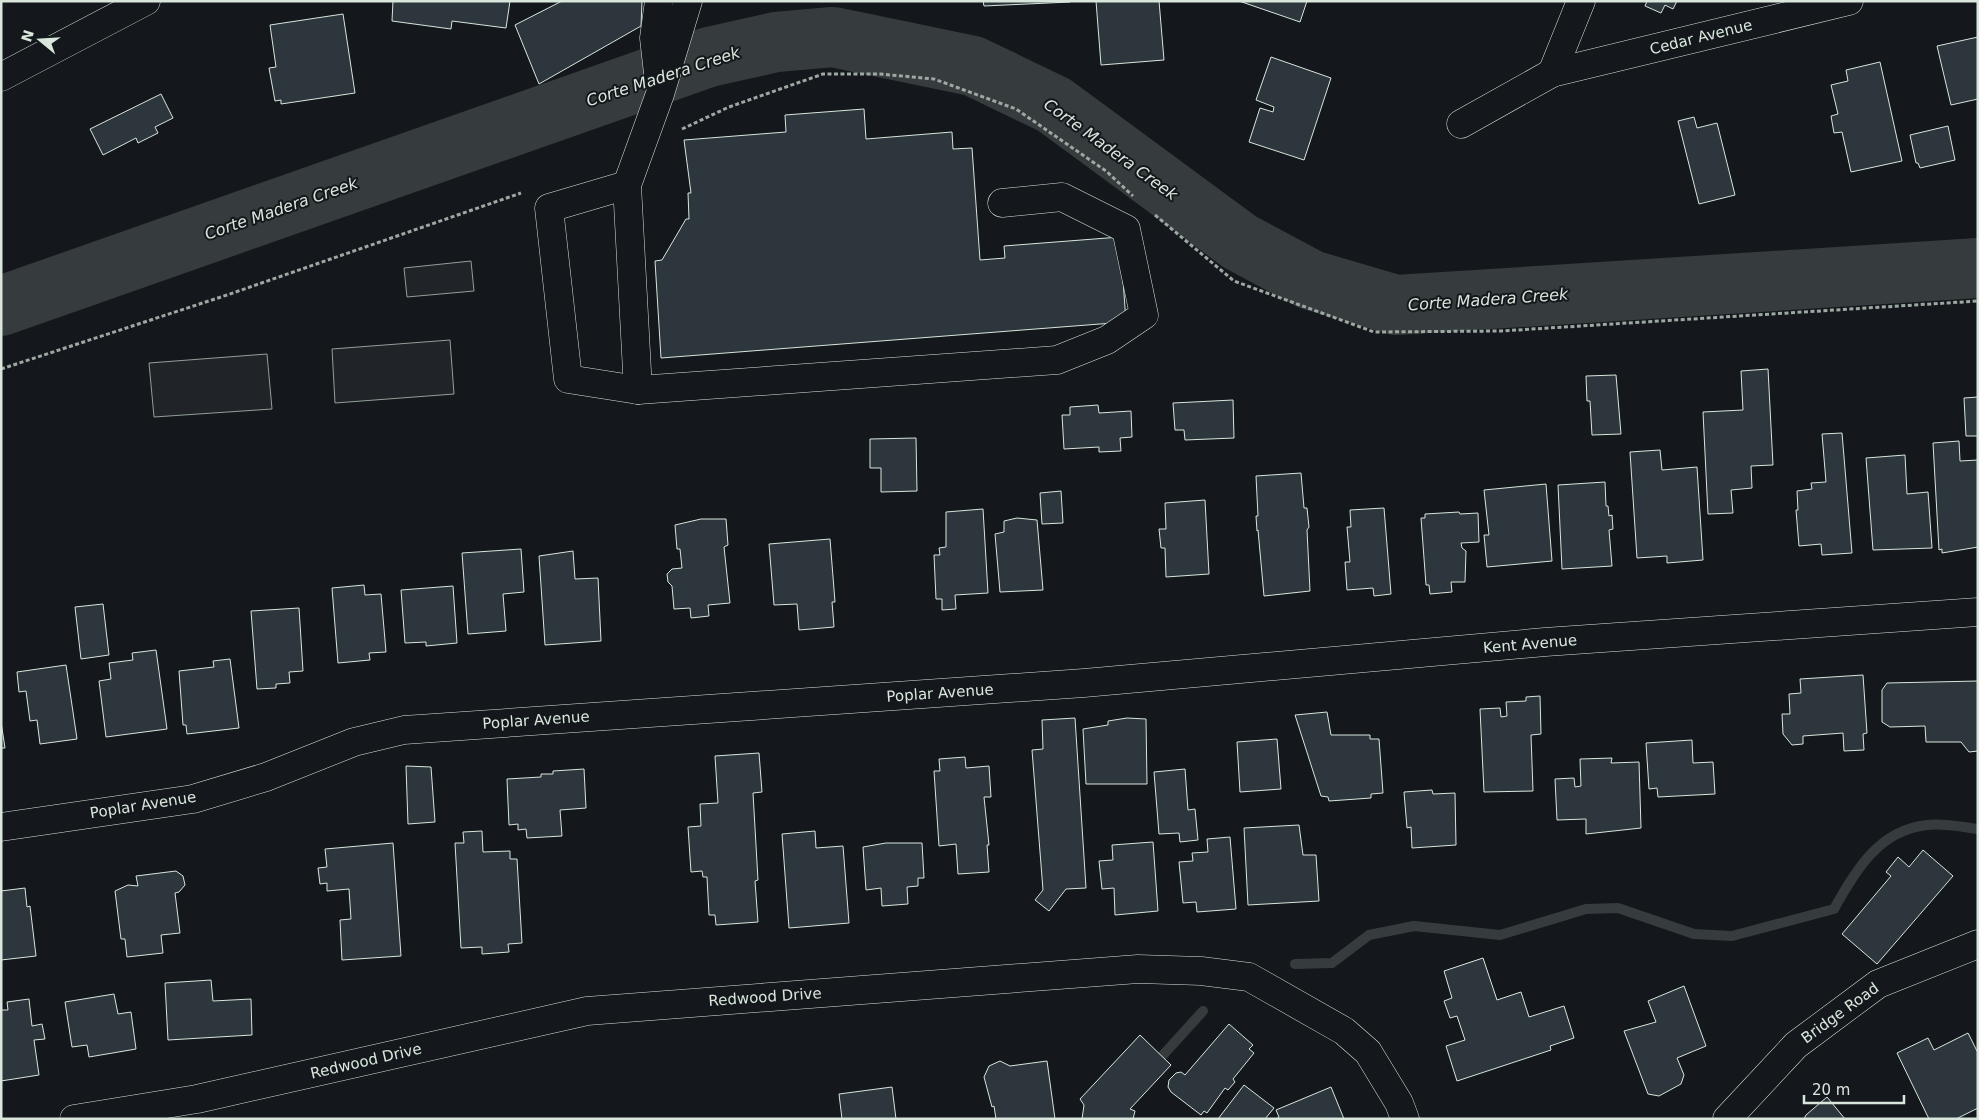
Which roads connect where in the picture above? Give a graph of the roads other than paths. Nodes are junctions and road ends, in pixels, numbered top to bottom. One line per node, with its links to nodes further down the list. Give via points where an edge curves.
1 (146, 1): 7 (street)
2 (659, 1): 8 (street, via 654,38)
3 (688, 1): 8 (street)
4 (1581, 1): 6 (street)
5 (1849, 1): 6 (street, Cedar Avenue)
6 (1552, 73): 9 (street, Cedar Avenue)
7 (1, 77)
8 (660, 94): 10 (street)
9 (1461, 124)
10 (627, 185): 12 (street); 12 (street, via 548,208 568,379)
11 (1002, 203): 12 (street, via 1062,198 1126,229 1144,315 1107,340 1057,360)
12 (638, 390)
13 (1978, 612): 14 (street, Kent Avenue, via 1545,642)
14 (1084, 683): 15 (street, Poplar Avenue, via 404,730 354,742 266,777 193,799)
15 (1, 827)
16 (1978, 944): 20 (street, Bridge Road, via 1878,984 1796,1045)
17 (195, 1109): 18 (street, Redwood Drive); 19 (street, Redwood Drive, via 587,1011 1138,969 1201,971 1249,977 1344,1031 1368,1052)
18 (74, 1119)
19 (1405, 1119)
20 (1727, 1119)

